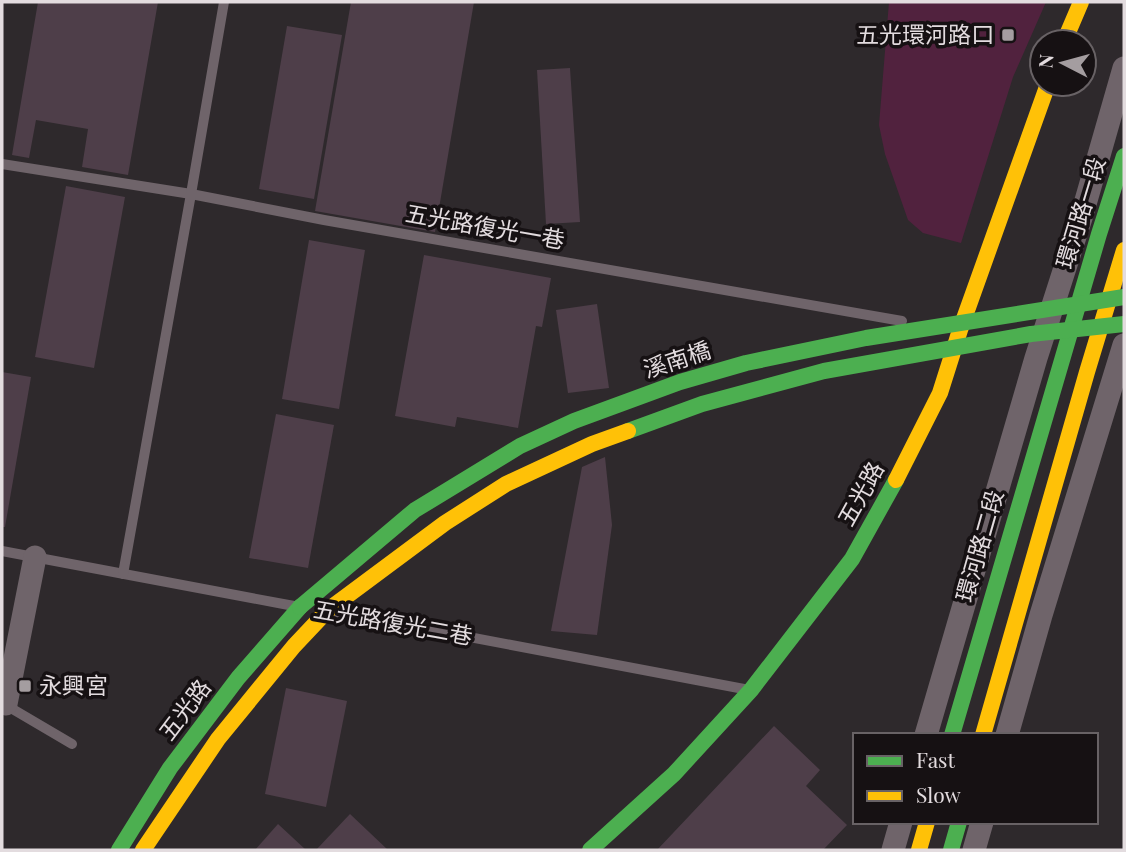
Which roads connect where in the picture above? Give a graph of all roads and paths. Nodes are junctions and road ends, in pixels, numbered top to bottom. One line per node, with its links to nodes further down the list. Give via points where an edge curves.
1 (224, 2): 8 (lane)
2 (1081, 2): 3 (main road)
3 (1070, 28)
4 (1124, 68): 14 (street, 環河路一段)
5 (1043, 98): 12 (main road, 五光路)
6 (1124, 156): 15 (main road, 環河路一段)
7 (2, 164): 8 (lane, 五光路復光一巷)
8 (191, 194): 12 (lane, 五光路復光一巷); 18 (lane)
9 (1124, 250): 25 (main road)
10 (1124, 297): 19 (main road, 溪南橋, bridge, via 866,338 746,363 574,421 520,446 415,510)
11 (1124, 324): 20 (main road, bridge, via 1031,334 824,371 702,404 592,444 506,484)
12 (961, 330): 21 (main road, 五光路, via 940,393 852,559)
13 (1124, 345): 26 (street)
14 (1036, 358): 23 (street, 環河路二段)
15 (1059, 371): 24 (main road, 環河路二段)
16 (2, 551): 17 (lane, 五光路復光二巷)
17 (34, 557): 18 (lane, 五光路復光二巷); 22 (street)
18 (123, 574): 19 (lane, 五光路復光二巷)
19 (300, 607): 20 (lane, 五光路復光二巷); 32 (main road, 五光路, via 177,758)
20 (328, 610): 21 (lane, 五光路復光二巷); 33 (main road, 五光路, via 218,739)
21 (751, 690): 34 (main road, 五光路, via 674,774)
22 (3, 705): 27 (lane)
23 (927, 733)
24 (952, 733)
25 (984, 733)
26 (1008, 733)
27 (72, 744)
28 (900, 824): 35 (street)
29 (926, 824): 36 (main road)
30 (958, 824): 37 (main road)
31 (981, 824): 38 (street)
32 (119, 850)
33 (143, 850)
34 (590, 850)
35 (893, 850)
36 (919, 850)
37 (951, 850)
38 (974, 850)

